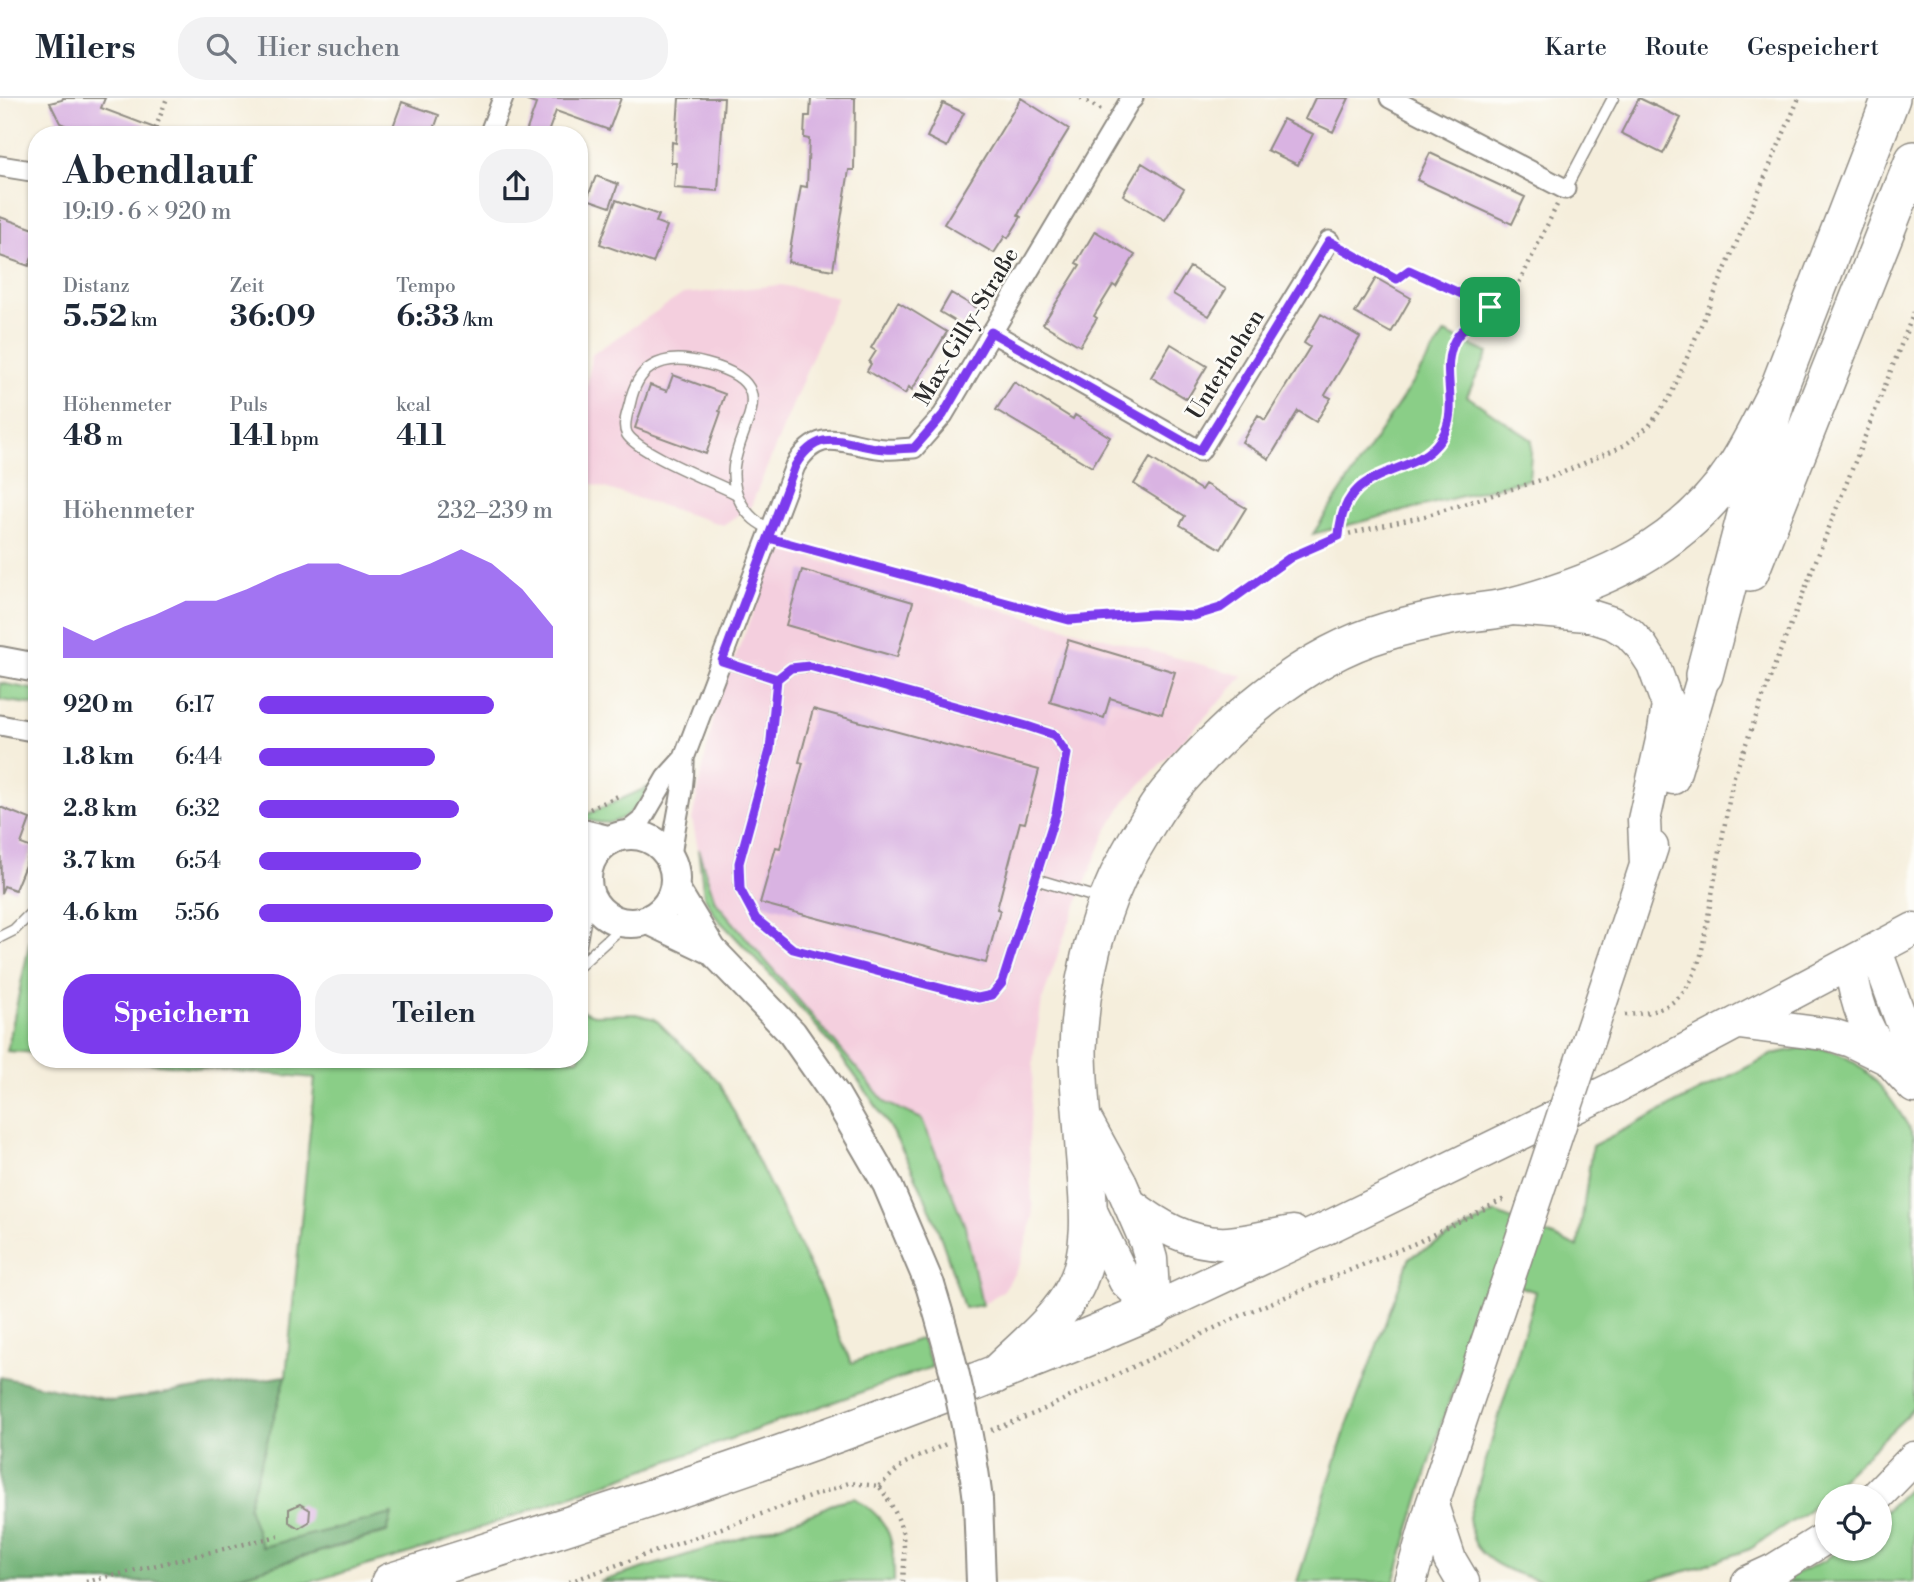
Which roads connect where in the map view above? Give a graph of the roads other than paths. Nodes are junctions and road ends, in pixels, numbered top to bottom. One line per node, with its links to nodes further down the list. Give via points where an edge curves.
1 (503, 98): 6 (street)
2 (1133, 98): 12 (street, Max-Gilly-Straße)
3 (1390, 98): 10 (street)
4 (1613, 98): 10 (lane)
5 (1891, 98): 13 (highway)
6 (492, 126)
7 (1914, 160): 20 (highway, via 1756,559)
8 (0, 166): 9 (street)
9 (28, 171)
10 (1565, 189)
11 (1329, 241): 12 (street, Unterhohen, via 1200,451)
12 (991, 332): 15 (street, Max-Gilly-Straße, via 943,415 914,448 884,449 835,439 811,445 795,466)
13 (1780, 385): 16 (highway, via 1737,465 1705,507 1685,524 1623,568); 20 (highway)
14 (735, 493): 14 (lane, via 642,447 628,435 625,425 631,396 640,375 652,366 690,359 726,369 751,388 752,406 733,462); 15 (lane, via 748,515)
15 (771, 534): 18 (street, Max-Gilly-Straße)
16 (1507, 608): 28 (main road, via 1587,615 1612,623 1629,633 1653,664 1668,705 1643,820); 33 (highway, via 1383,632 1333,654 1248,711 1203,752 1163,798)
17 (0, 661): 19 (main road)
18 (722, 661): 21 (lane); 24 (street, Max-Gilly-Straße)
19 (28, 666)
20 (1704, 675): 28 (main road)
21 (777, 679): 30 (lane, via 791,668 809,666 1054,735 1067,754 1056,813); 30 (lane, via 770,750 739,863 740,889 756,919 793,949 978,998 992,995 1002,983)
22 (0, 725): 23 (street)
23 (28, 730)
24 (684, 758): 26 (street, Max-Gilly-Straße, via 640,821); 27 (street, Max-Gilly-Straße, via 685,782)
25 (588, 834): 26 (main road)
26 (616, 838): 27 (main road, via 637,835 651,839); 29 (main road, via 591,860)
27 (671, 858): 32 (main road)
28 (1646, 865): 52 (main road, bridge)
29 (588, 870)
30 (1035, 879): 33 (lane)
31 (588, 885): 35 (main road, via 604,914)
32 (675, 889): 35 (main road, via 666,908); 38 (main road)
33 (1106, 901): 44 (highway, via 1080,1018)
34 (28, 916): 37 (lane)
35 (637, 922): 38 (main road); 40 (lane)
36 (1914, 929): 39 (main road)
37 (0, 937)
38 (712, 950): 55 (main road, bridge, via 792,1033 836,1096 887,1184 930,1285 961,1393 971,1447)
39 (1863, 957): 41 (main road); 42 (main road, via 1855,996 1862,1018)
40 (588, 958)
41 (1739, 1023): 42 (main road, via 1832,1035); 47 (main road)
42 (1900, 1056): 43 (main road)
43 (1914, 1087)
44 (1082, 1113): 45 (main road); 46 (highway)
45 (1129, 1203): 47 (main road, via 1162,1227 1206,1242 1228,1243); 48 (main road, via 1150,1259)
46 (1088, 1205): 48 (main road, via 1125,1281); 49 (highway, via 1086,1254 1076,1287)
47 (1335, 1224): 48 (main road)
48 (1154, 1309): 49 (highway)
49 (995, 1375): 54 (highway, via 652,1498)
50 (1914, 1458): 51 (main road)
51 (1889, 1484)
52 (1432, 1505): 56 (main road); 57 (main road, via 1450,1560)
53 (1815, 1544): 58 (main road)
54 (390, 1582)
55 (981, 1582)
56 (1410, 1582)
57 (1464, 1582)
58 (1748, 1582)

